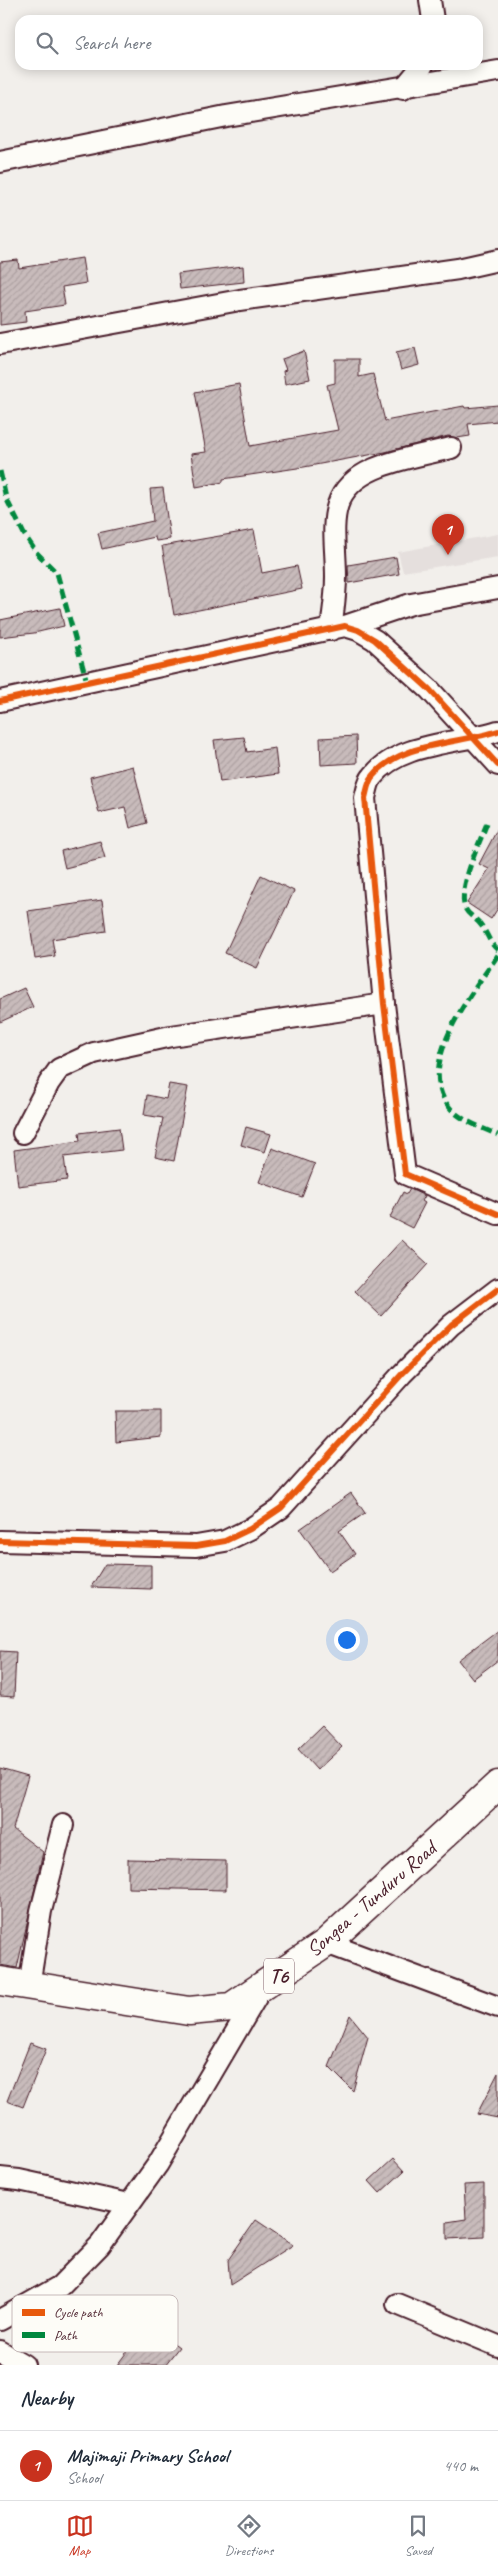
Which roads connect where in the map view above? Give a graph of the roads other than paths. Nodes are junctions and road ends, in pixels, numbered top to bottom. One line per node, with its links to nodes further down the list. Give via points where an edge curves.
1 (430, 0): 2 (street)
2 (432, 15)
3 (419, 70): 5 (street)
4 (498, 72): 5 (street)
5 (403, 89): 6 (street, via 226,116)
6 (0, 162)
7 (498, 260): 8 (street, via 458,269 240,300)
8 (0, 344)
9 (451, 448): 11 (street, via 374,468 353,482 341,496 333,522)
10 (498, 588): 11 (street, via 411,604)
11 (338, 628): 12 (street); 14 (street, via 358,630 374,640 429,689)
12 (0, 701)
13 (498, 731): 14 (street)
14 (475, 739): 15 (street); 16 (street, via 420,748 390,761 372,777 365,798 366,818)
15 (498, 765)
16 (384, 1004): 17 (street, via 171,1036 94,1053 59,1069); 18 (street, via 405,1174)
17 (23, 1133)
18 (498, 1214)
19 (498, 1288): 20 (street, via 451,1325 402,1374 281,1508 250,1529 225,1541 196,1546)
20 (0, 1541)
21 (498, 1785): 23 (highway, Songea - Tunduru Road / T6)
22 (63, 1825): 25 (street, via 41,1911)
23 (326, 1943): 26 (highway, Songea - Tunduru Road / T6); 27 (street)
24 (0, 1981): 25 (highway, Songea - Tunduru Road / T6)
25 (29, 1986): 26 (highway, Songea - Tunduru Road / T6, via 190,2011 231,2007)
26 (262, 1987): 29 (street, via 158,2164)
27 (498, 2007)
28 (0, 2178): 29 (street)
29 (129, 2204): 30 (street, via 100,2245 60,2286)
30 (44, 2295)
31 (398, 2304): 34 (street)
32 (12, 2313): 33 (street)
33 (0, 2320)
34 (498, 2346)
35 (0, 2351): 36 (street)
36 (24, 2365)

